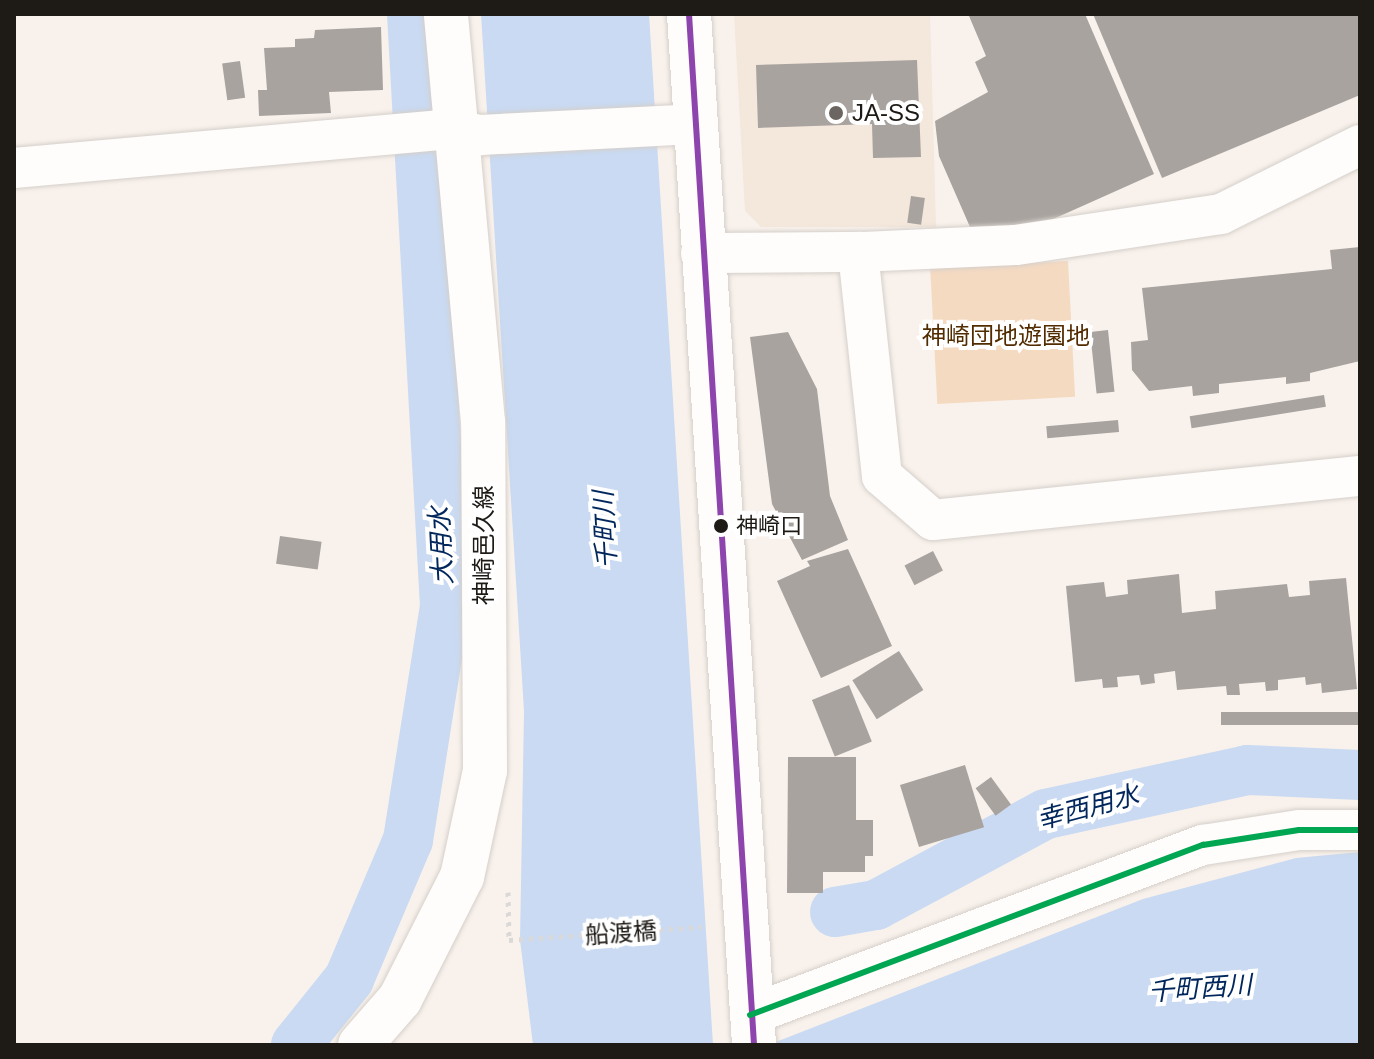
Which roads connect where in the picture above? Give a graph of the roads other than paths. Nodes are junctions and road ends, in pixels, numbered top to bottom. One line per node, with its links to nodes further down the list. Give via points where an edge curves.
1 (446, 14): 4 (main road, 神崎邑久線)
2 (689, 14): 3 (main road)
3 (682, 124): 4 (street); 8 (main road)
4 (466, 132): 6 (street); 12 (main road, 神崎邑久線, via 483,422 485,771 462,877 400,999)
5 (1360, 145): 7 (street, via 1221,214 1015,245)
6 (14, 168)
7 (858, 252): 8 (street); 9 (street, via 882,476 933,520)
8 (701, 253): 11 (main road)
9 (1360, 476)
10 (1360, 830): 11 (street, via 1299,830 1203,845)
11 (752, 1030)
12 (360, 1045)

